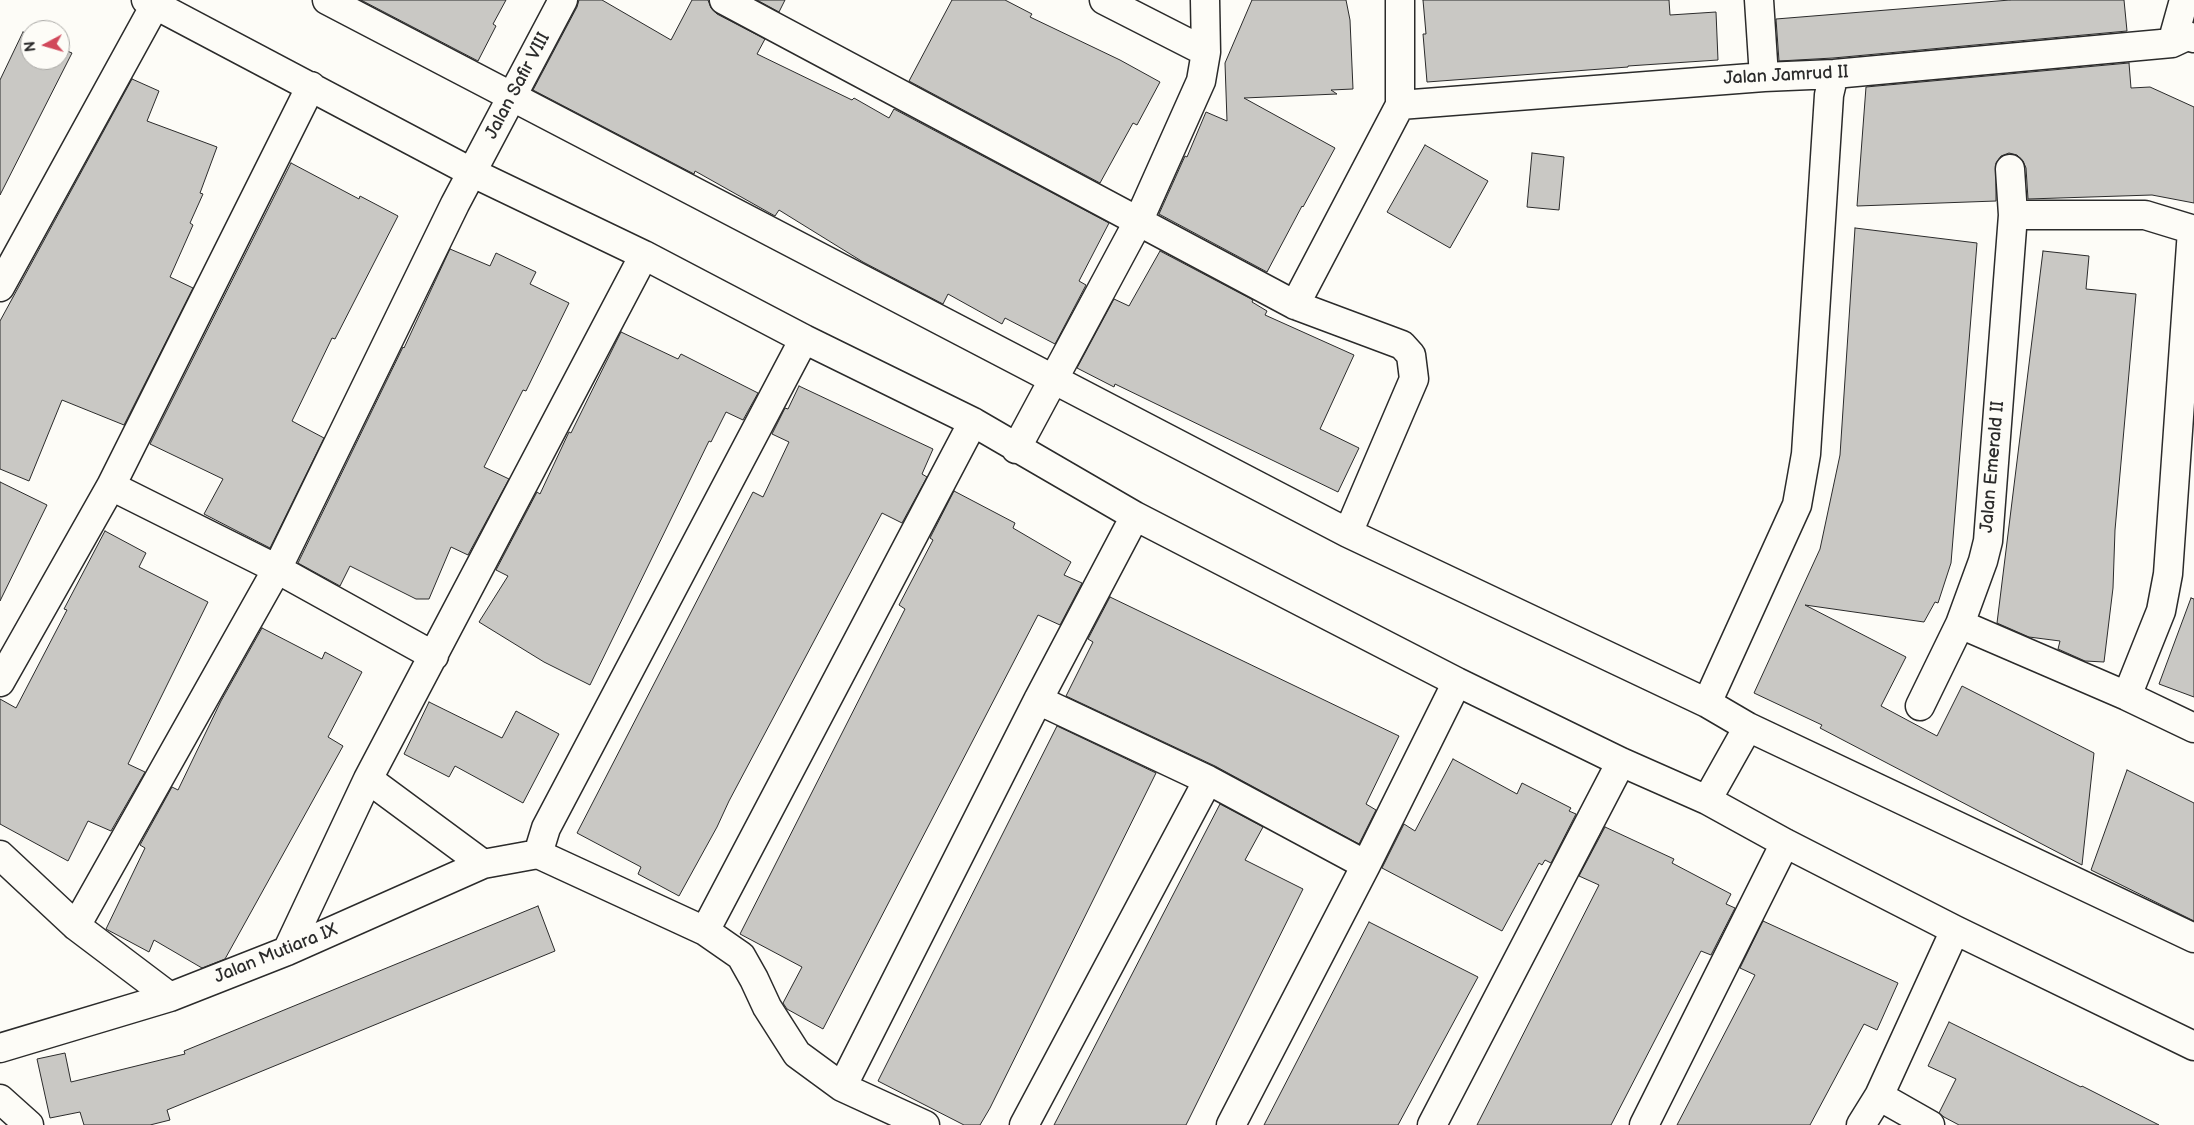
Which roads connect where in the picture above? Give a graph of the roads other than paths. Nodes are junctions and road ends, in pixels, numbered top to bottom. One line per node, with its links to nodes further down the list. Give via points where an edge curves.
1 (327, 0): 15 (street)
2 (563, 0): 15 (street, Jalan Safir VIII)
3 (724, 0): 20 (street)
4 (1104, 0): 11 (street)
5 (1205, 0): 11 (street)
6 (1400, 0): 16 (street)
7 (1759, 0): 13 (street)
8 (2184, 0): 10 (street)
9 (150, 2): 14 (street); 23 (street)
10 (2183, 40): 12 (street, Jalan Jamrud II)
11 (1206, 52): 20 (street, via 1201,81)
12 (1834, 74): 13 (street, Jalan Jamrud II); 39 (street, via 1829,96 1806,454 1797,505)
13 (1764, 77): 16 (street, Jalan Jamrud II)
14 (311, 86): 18 (street); 29 (street)
15 (513, 97): 18 (street, Jalan Safir VIII); 26 (street)
16 (1400, 104): 24 (street)
17 (2010, 169): 19 (street, Jalan Emerald II)
18 (473, 173): 22 (street); 32 (street, Jalan Safir VIII, via 454,204)
19 (2013, 215): 21 (street, via 2144,215); 33 (street, Jalan Emerald II, via 1988,541)
20 (1138, 222): 24 (street); 26 (street)
21 (2193, 230): 37 (street, via 2168,574 2161,611)
22 (644, 256): 25 (street); 34 (street)
23 (0, 287)
24 (1295, 305): 31 (street, via 1402,345 1411,355 1414,379)
25 (804, 339): 27 (street); 48 (street, via 546,828)
26 (1053, 380): 28 (street); 31 (street)
27 (973, 422): 28 (street); 54 (street)
28 (1016, 449): 30 (street)
29 (111, 486): 32 (street); 35 (street)
30 (1135, 516): 36 (street); 38 (street)
31 (1348, 533): 39 (street)
32 (277, 570): 34 (street); 52 (street, Jalan Safir VIII)
33 (1960, 624): 37 (street); 40 (street, Jalan Emerald II)
34 (434, 656): 44 (street)
35 (0, 682)
36 (1457, 682): 43 (street); 51 (street)
37 (2127, 696): 42 (street)
38 (1038, 700): 45 (street); 60 (street)
39 (1707, 703): 41 (street)
40 (1920, 706)
41 (1748, 727): 46 (street); 55 (street)
42 (2194, 728)
43 (1621, 762): 46 (street); 67 (street)
44 (368, 779): 50 (street); 56 (street)
45 (1208, 780): 51 (street); 65 (street)
46 (1708, 800): 47 (street)
47 (1785, 842): 53 (street); 68 (street)
48 (538, 854): 50 (street, Jalan Mutiara IX); 54 (street)
49 (0, 855): 52 (street)
50 (484, 864): 56 (street, Jalan Mutiara IX)
51 (1366, 865): 66 (street)
52 (76, 926): 57 (street)
53 (1954, 930): 59 (street); 61 (street)
54 (705, 931): 60 (street, via 741,956 767,1007 797,1054)
55 (2194, 938)
56 (286, 952): 57 (street, Jalan Mutiara IX)
57 (170, 997): 58 (street, Jalan Mutiara IX)
58 (4, 1046)
59 (2194, 1046)
60 (842, 1086): 64 (street)
61 (1879, 1096): 69 (street); 70 (street)
62 (0, 1099): 63 (street)
63 (29, 1125)
64 (925, 1125)
65 (1024, 1125)
66 (1231, 1125)
67 (1432, 1125)
68 (1644, 1125)
69 (1861, 1125)
70 (1930, 1125)

